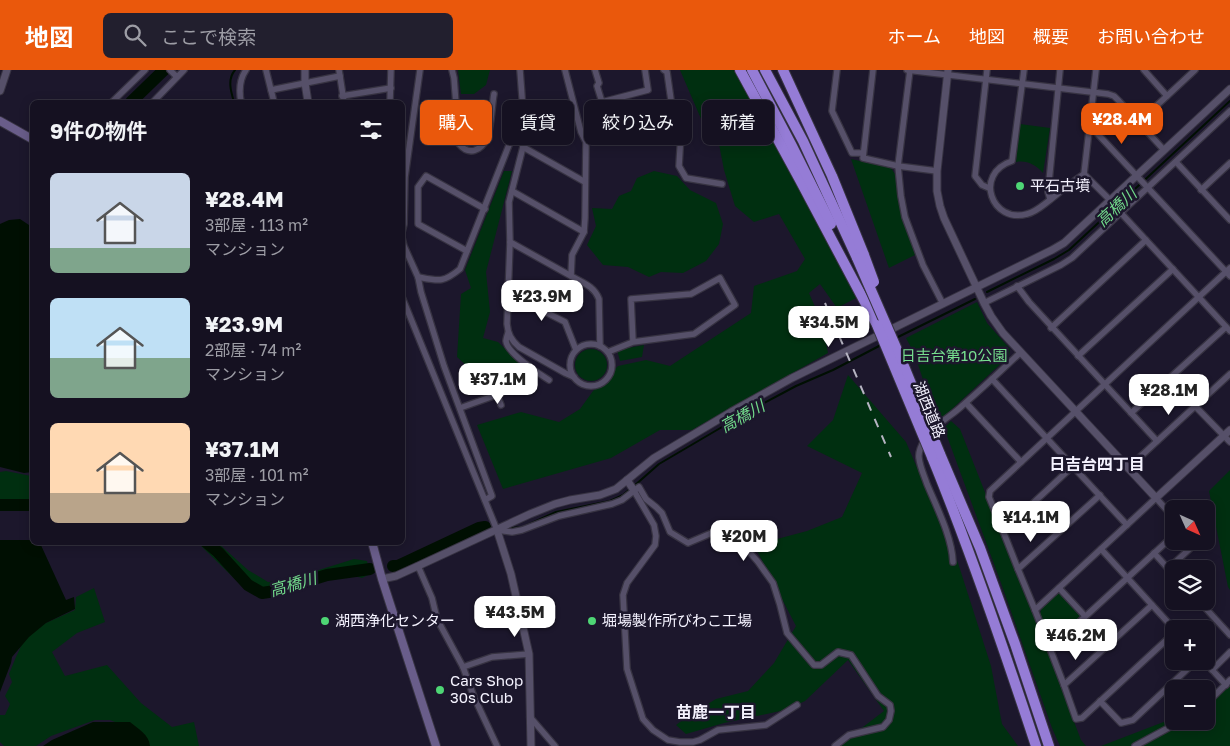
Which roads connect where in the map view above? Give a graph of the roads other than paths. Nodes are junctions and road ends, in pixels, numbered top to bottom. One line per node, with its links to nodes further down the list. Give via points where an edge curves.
1 (7, 70): 39 (street)
2 (145, 70): 44 (street)
3 (170, 70): 31 (street)
4 (184, 70): 31 (street)
5 (246, 70): 46 (street, via 240,82)
6 (266, 70): 38 (street)
7 (305, 70): 33 (street)
8 (390, 70): 36 (street)
9 (420, 70): 67 (street)
10 (452, 70): 41 (street, via 460,144 468,151 476,150 488,137)
11 (520, 70): 50 (street)
12 (565, 70): 51 (street)
13 (595, 70): 14 (street, via 602,102 648,90)
14 (644, 70)
15 (664, 70): 70 (street, via 667,72 674,121 681,133 679,166 686,178)
16 (740, 70): 84 (highway)
17 (752, 70): 84 (highway)
18 (765, 70): 84 (highway, via 803,141)
19 (783, 70): 84 (highway, via 832,176)
20 (836, 70): 61 (street, via 832,112 852,153)
21 (873, 70): 61 (street)
22 (909, 70): 29 (street); 64 (street)
23 (987, 70): 32 (street)
24 (1024, 70): 34 (street)
25 (1060, 70): 35 (street)
26 (1096, 70): 40 (street)
27 (1144, 70): 42 (street)
28 (1195, 70): 42 (street)
29 (948, 72): 32 (street); 65 (street)
30 (340, 73): 33 (street); 43 (street)
31 (176, 76): 45 (street)
32 (986, 79): 34 (street); 71 (street, via 975,176)
33 (305, 83): 38 (street); 48 (street)
34 (1022, 83): 35 (street); 71 (street, via 1012,161 1003,164)
35 (1058, 87): 40 (street); 74 (street)
36 (391, 88): 43 (street); 49 (street)
37 (1230, 88): 60 (street)
38 (271, 90): 47 (street)
39 (0, 91)
40 (1093, 92): 55 (street, via 1114,96); 56 (street)
41 (494, 94)
42 (1167, 96): 55 (street)
43 (343, 99)
44 (114, 100)
45 (155, 100)
46 (241, 100)
47 (274, 100)
48 (308, 100)
49 (390, 100)
50 (522, 100)
51 (572, 100)
52 (574, 108): 69 (street, via 586,142)
53 (1230, 111): 62 (street)
54 (0, 121): 57 (main road)
55 (1139, 122): 60 (street)
56 (1090, 127): 66 (street); 68 (street)
57 (30, 138)
58 (509, 145): 76 (street)
59 (523, 147): 69 (street); 73 (street)
60 (1164, 150): 68 (street)
61 (863, 153): 64 (street, via 863,158)
62 (1176, 162): 68 (street); 72 (street)
63 (1230, 163): 72 (street)
64 (898, 166): 65 (street); 94 (street, via 908,225)
65 (937, 171): 90 (street, via 936,191 944,218)
66 (1084, 174): 74 (street); 75 (street)
67 (405, 177)
68 (1142, 181): 75 (street); 77 (street); 86 (street)
69 (585, 182): 79 (street)
70 (722, 184)
71 (989, 188): 74 (street, via 996,204 1013,215 1035,212)
72 (1201, 190): 78 (street)
73 (512, 191): 79 (street); 81 (street, via 509,202)
74 (1050, 199)
75 (1110, 200): 90 (street, via 1064,243)
76 (484, 208): 83 (street); 83 (street, via 426,176 418,187 418,224)
77 (1121, 213): 80 (street); 89 (street, via 1072,258)
78 (1229, 218)
79 (584, 232): 87 (street, via 572,255)
80 (1146, 240): 85 (street); 96 (street)
81 (510, 242): 87 (street); 91 (street)
82 (405, 248): 88 (street)
83 (467, 252): 88 (street, via 460,269 449,279)
84 (853, 259): 123 (highway, 湖西道路, bridge, via 877,325); 123 (highway, 湖西道路, bridge, via 882,303)
85 (1173, 269): 92 (street); 104 (street)
86 (1229, 272): 92 (street)
87 (571, 276): 100 (street, via 596,292)
88 (418, 277): 115 (street, via 441,357)
89 (1017, 286): 93 (street); 96 (street)
90 (977, 287): 93 (street); 94 (street)
91 (508, 293): 98 (street); 101 (street, via 565,322)
92 (1199, 297): 97 (street); 110 (street)
93 (984, 303): 103 (street, via 1003,334)
94 (943, 304): 127 (street, via 730,412 654,458)
95 (405, 305): 131 (street)
96 (1051, 328): 104 (street)
97 (1228, 328): 117 (street)
98 (508, 333): 106 (street, via 519,347); 108 (street, via 508,346 518,358)
99 (633, 342): 99 (street, via 694,334 735,305 720,278 691,294 631,298); 102 (street)
100 (600, 346): 101 (street, via 588,344); 102 (street)
101 (576, 350): 106 (street, via 571,368)
102 (608, 352): 106 (street, via 612,367 604,382 588,386)
103 (1021, 352): 107 (street); 116 (street)
104 (1078, 356): 110 (street)
105 (1230, 374): 114 (street)
106 (574, 377)
107 (992, 379): 112 (street); 120 (street)
108 (549, 380)
109 (499, 382): 111 (street, via 502,393)
110 (1104, 385): 116 (street); 117 (street)
111 (497, 395): 113 (street); 115 (street)
112 (966, 403): 124 (street); 142 (street, via 938,424 923,442 918,456 949,540)
113 (501, 405)
114 (1195, 406): 119 (street); 121 (street)
115 (460, 408): 131 (street, via 492,496)
116 (1076, 411): 120 (street); 126 (street)
117 (1131, 414): 121 (street)
118 (1230, 430): 119 (street)
119 (1224, 436): 122 (street); 130 (street)
120 (1047, 438): 124 (street); 125 (street)
121 (1157, 441): 126 (street)
122 (1230, 442)
123 (936, 456): 175 (highway, 湖西道路); 176 (highway, 湖西道路, via 980,548)
124 (1021, 462): 135 (street, via 990,491 989,497)
125 (1073, 466): 129 (street); 135 (street)
126 (1128, 468): 130 (street)
127 (627, 480): 128 (street); 134 (street, via 616,489 555,504)
128 (634, 490): 134 (street, via 612,504 559,516 522,530); 167 (street, via 654,525 656,536 655,545 627,583 623,595 627,670 643,719 668,740 692,742 718,730 766,724); 174 (street, via 638,487 646,500 662,513 670,532 688,543 714,532 719,525 734,534 773,583 787,634 814,666 821,665 838,652 851,655 878,696 890,705 891,711 883,727 849,735)
129 (1100, 495): 133 (street); 145 (street)
130 (1156, 498): 132 (street); 133 (street)
131 (485, 500): 134 (street)
132 (1165, 508)
133 (1127, 525): 138 (street)
134 (497, 530): 143 (street); 158 (street, via 511,574)
135 (1003, 531): 145 (street)
136 (1165, 543): 140 (street)
137 (373, 545): 146 (main road)
138 (1101, 549): 147 (street); 148 (street)
139 (1188, 550): 141 (street)
140 (1154, 553): 144 (street); 147 (street)
141 (1178, 560)
142 (953, 562)
143 (418, 566): 146 (street, via 396,576); 159 (street, via 438,619)
144 (1165, 566)
145 (1018, 568): 150 (street)
146 (381, 576): 170 (main road)
147 (1127, 578): 149 (street); 152 (street)
148 (1058, 588): 150 (street); 152 (street)
149 (1152, 605): 153 (street); 164 (street)
150 (1035, 610): 156 (street)
151 (1206, 610): 154 (street)
152 (1085, 616): 156 (street)
153 (1166, 620)
154 (1230, 635)
155 (1165, 641): 166 (street)
156 (1050, 649): 164 (street)
157 (1230, 652): 160 (street)
158 (529, 654): 159 (street, via 492,656); 168 (street)
159 (463, 667): 171 (street)
160 (1215, 667)
161 (1186, 670): 166 (street, via 1133,720 1121,723)
162 (1212, 670): 163 (street)
163 (1228, 682): 165 (street)
164 (1064, 686): 166 (street, via 1076,719 1082,718)
165 (1215, 695)
166 (1100, 702)
167 (797, 705)
168 (530, 717): 172 (street); 173 (street)
169 (1165, 730): 177 (street)
170 (436, 746)
171 (497, 746)
172 (531, 746)
173 (555, 746)
174 (835, 746)
175 (1036, 746)
176 (1049, 746)
177 (1135, 746)

